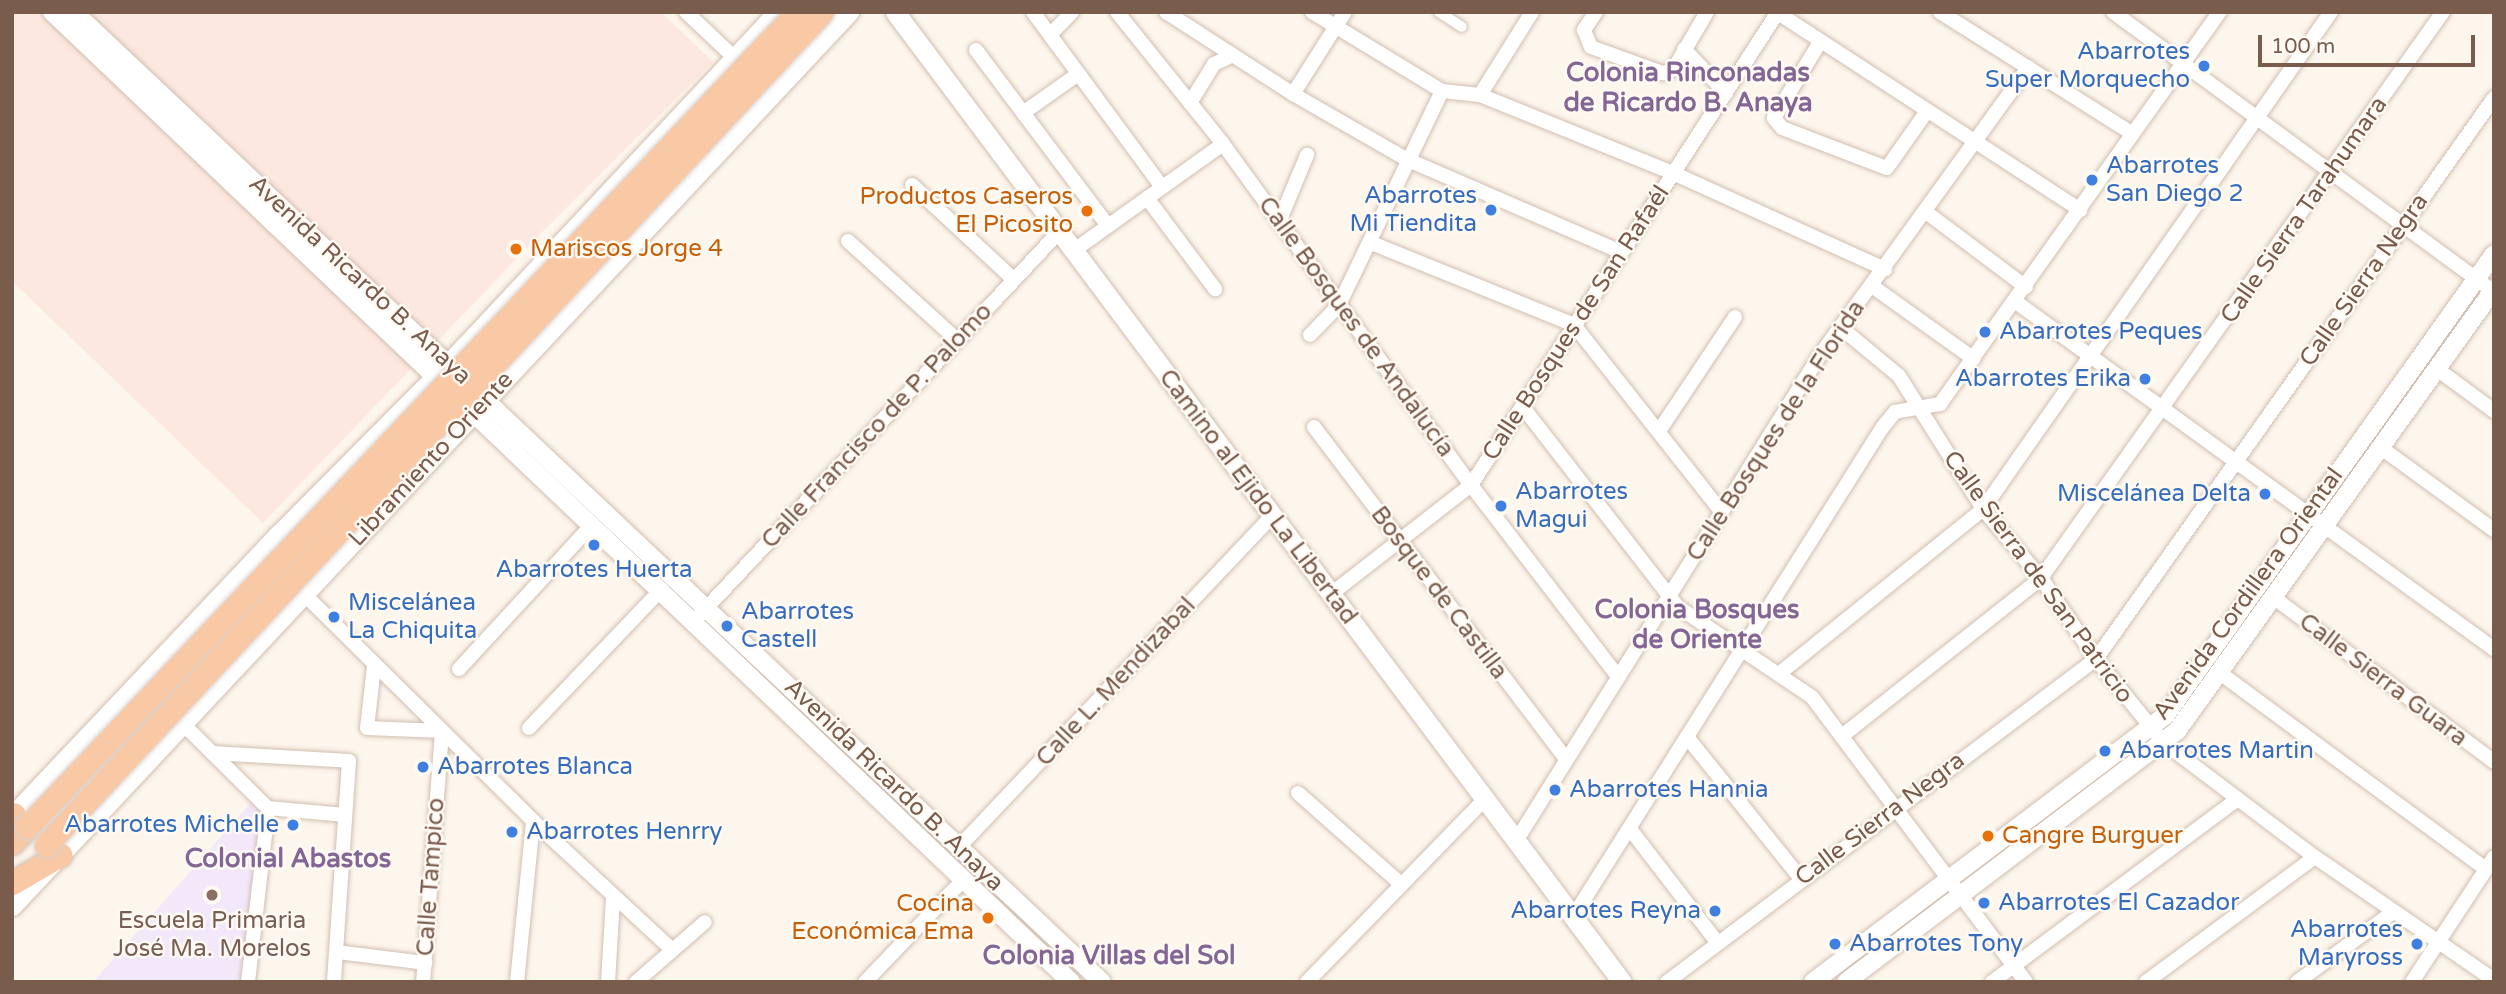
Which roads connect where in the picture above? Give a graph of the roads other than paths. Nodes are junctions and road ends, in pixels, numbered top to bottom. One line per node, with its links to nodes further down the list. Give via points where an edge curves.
1 (52, 12): 89 (street, Avenida Ricardo B. Anaya)
2 (74, 12): 89 (street, Avenida Ricardo B. Anaya)
3 (686, 12): 33 (street)
4 (777, 12): 33 (main road, Libramiento Oriente)
5 (797, 12): 144 (highway, Libramiento Oriente, bridge)
6 (822, 12): 148 (highway, Libramiento Oriente, bridge)
7 (849, 12): 38 (main road, Libramiento Oriente)
8 (895, 12): 64 (main road, Camino al Ejido La Libertad)
9 (1033, 12): 28 (street)
10 (1072, 12): 28 (street)
11 (1117, 12): 44 (street, Calle Bosques de Andalucía)
12 (1166, 12): 32 (street)
13 (1312, 12): 26 (street)
14 (1345, 12): 26 (street)
15 (1439, 12): 27 (street)
16 (1532, 12): 41 (street)
17 (1597, 12): 30 (street, via 1584,30 1591,47 1663,72 1673,69)
18 (1707, 12): 30 (street)
19 (1940, 12): 25 (street)
20 (2113, 12): 34 (street)
21 (2220, 12): 34 (street)
22 (2331, 12): 47 (street)
23 (2443, 12): 55 (street, Calle Sierra Tarahumara)
24 (1778, 13): 29 (street); 39 (street, Calle Bosques de San Rafaél)
25 (1961, 18): 35 (street)
26 (1336, 26): 37 (street); 40 (street)
27 (1462, 27)
28 (1049, 35): 36 (street)
29 (1820, 42): 45 (street); 45 (street, via 1774,118 1782,128 1886,168)
30 (1684, 49): 39 (street)
31 (976, 50): 46 (street)
32 (1231, 56): 40 (street); 44 (street, via 1214,64)
33 (734, 58): 38 (street); 43 (main road, Libramiento Oriente)
34 (2183, 65): 47 (street); 48 (street)
35 (2029, 67): 48 (street); 49 (street, Calle Bosques de la Florida)
36 (1078, 74): 46 (street); 57 (street)
37 (1442, 91): 41 (street); 53 (street)
38 (775, 93): 50 (main road, Libramiento Oriente)
39 (1726, 93): 54 (street, Calle Bosques de San Rafaél)
40 (1293, 94): 53 (street)
41 (1480, 96): 54 (street)
42 (2494, 98): 62 (street, Calle Sierra Negra)
43 (696, 101): 50 (street, via 710,103 726,116); 77 (main road, Libramiento Oriente)
44 (1190, 103): 51 (street, Calle Bosques de Andalucía)
45 (1927, 111): 49 (street)
46 (1023, 113): 63 (street)
47 (2256, 119): 55 (street); 86 (street)
48 (2133, 134): 59 (street)
49 (1978, 140): 59 (street); 60 (street, Calle Bosques de la Florida)
50 (728, 143): 84 (main road, Libramiento Oriente)
51 (1223, 144): 57 (street); 61 (street, Calle Bosques de Andalucía)
52 (1307, 155): 61 (street)
53 (1406, 159): 66 (street); 68 (street)
54 (1673, 173): 68 (street, Calle Bosques de San Rafaél); 70 (street)
55 (2330, 173): 62 (street); 92 (street, Calle Sierra Tarahumara)
56 (912, 185): 71 (street)
57 (1162, 187): 58 (street)
58 (1147, 198): 63 (street); 75 (street)
59 (2080, 210): 74 (street)
60 (1926, 212): 70 (street, Calle Bosques de la Florida); 74 (street)
61 (1279, 222): 79 (street, Calle Bosques de Andalucía)
62 (2402, 225): 72 (street); 99 (street, Calle Sierra Negra)
63 (1108, 226): 67 (street)
64 (1059, 232): 67 (main road, Camino al Ejido La Libertad); 71 (street, Calle Francisco de P. Palomo)
65 (848, 241): 85 (street)
66 (1369, 242): 79 (street); 81 (street)
67 (1073, 251): 105 (main road, Camino al Ejido La Libertad)
68 (1621, 252): 81 (street, Calle Bosques de San Rafaél)
69 (2494, 254): 72 (street, Avenida Cordillera Oriental)
70 (1885, 269): 73 (street, Calle Bosques de la Florida)
71 (1013, 279): 85 (street, Calle Francisco de P. Palomo)
72 (2475, 279): 76 (street); 104 (street, Avenida Cordillera Oriental)
73 (1872, 286): 82 (street, Calle Bosques de la Florida); 87 (street)
74 (2026, 287): 78 (street)
75 (1216, 289)
76 (2493, 291): 88 (street, Avenida Cordillera Oriental)
77 (507, 301): 84 (main road, via 501,325 511,340 528,345); 89 (main road, Libramiento Oriente)
78 (2016, 302): 86 (street); 87 (street)
79 (1339, 305): 83 (street); 101 (street, Calle Bosques de Andalucía)
80 (1735, 317): 96 (street)
81 (1574, 325): 91 (street, Calle Bosques de San Rafaél); 96 (street)
82 (1840, 327): 93 (street, Calle Sierra de San Patricio, via 1889,364); 103 (street, Calle Bosques de la Florida)
83 (1310, 335)
84 (545, 337): 90 (main road, Libramiento Oriente)
85 (957, 340): 116 (street, Calle Francisco de P. Palomo)
86 (2088, 358): 92 (street); 102 (street)
87 (1974, 359): 93 (street, via 1940,404)
88 (2437, 369): 94 (street); 98 (street, Avenida Cordillera Oriental)
89 (442, 370): 90 (street, Avenida Ricardo B. Anaya); 97 (main road, Libramiento Oriente)
90 (480, 405): 100 (main road, Libramiento Oriente); 106 (street, Avenida Ricardo B. Anaya); 116 (street, Avenida Ricardo B. Anaya)
91 (1522, 405): 101 (street, Calle Bosques de San Rafaél); 114 (street)
92 (2163, 408): 99 (street); 110 (street, Calle Sierra Tarahumara)
93 (1917, 409): 102 (street, Calle Sierra de San Patricio); 118 (street, via 1895,412 1882,428)
94 (2494, 411)
95 (1314, 427): 109 (street, Bosque de Castilla)
96 (1659, 431): 103 (street)
97 (376, 437): 100 (main road, via 401,428 417,436 425,452); 144 (main road, Libramiento Oriente)
98 (2380, 447): 107 (street, Avenida Cordillera Oriental); 108 (street)
99 (2236, 462): 104 (street); 119 (street, Calle Sierra Negra)
100 (415, 478): 112 (main road, Libramiento Oriente)
101 (1471, 485): 109 (street, Calle Bosques de San Rafaél); 124 (street, Calle Bosques de Andalucía)
102 (1983, 509): 110 (street, Calle Sierra de San Patricio); 122 (street)
103 (1721, 511): 114 (street, Calle Bosques de la Florida)
104 (2307, 513): 107 (street); 128 (street, Avenida Cordillera Oriental, via 2174,705)
105 (1272, 516): 113 (main road, Camino al Ejido La Libertad); 147 (street, Calle L. Mendizabal)
106 (593, 524): 111 (street, Avenida Ricardo B. Anaya); 121 (street)
107 (2324, 525): 115 (street, Avenida Cordillera Oriental); 117 (street)
108 (2494, 530)
109 (1402, 543): 113 (street, Calle Bosques de San Rafaél); 135 (street, Bosque de Castilla)
110 (2041, 578): 119 (street, Calle Sierra de San Patricio); 131 (street)
111 (662, 589): 116 (street, Avenida Ricardo B. Anaya); 127 (street)
112 (304, 594): 120 (street); 126 (main road, Libramiento Oriente)
113 (1331, 594): 138 (main road, Camino al Ejido La Libertad)
114 (1668, 595): 118 (street, via 1692,618); 124 (street, Calle Bosques de la Florida)
115 (2273, 597): 123 (street, Avenida Cordillera Oriental); 136 (street, Calle Sierra Guara)
116 (701, 614): 125 (street, Avenida Ricardo B. Anaya); 130 (street, Avenida Ricardo B. Anaya)
117 (2494, 649)
118 (1744, 650): 122 (street); 132 (street)
119 (2096, 659): 128 (street, Calle Sierra de San Patricio); 140 (street, Calle Sierra Negra)
120 (374, 666): 129 (street); 129 (street, via 367,728)
121 (459, 669)
122 (1780, 673): 131 (street, via 1812,697)
123 (2220, 673): 133 (street, Avenida Cordillera Oriental); 150 (street)
124 (1617, 676): 135 (street, Calle Bosques de la Florida)
125 (828, 722): 130 (street); 147 (street, Avenida Ricardo B. Anaya)
126 (183, 724): 134 (street); 148 (main road, Libramiento Oriente)
127 (528, 727)
128 (2150, 729): 133 (street, Calle Sierra de San Patricio); 151 (street, Avenida Cordillera Oriental)
129 (442, 731): 143 (street); 166 (street, Calle Tampico)
130 (815, 735): 152 (street, Avenida Ricardo B. Anaya)
131 (1842, 736): 140 (street)
132 (1687, 737): 145 (street); 153 (street)
133 (2164, 743): 139 (street, Calle Sierra de San Patricio); 156 (street, Avenida Cordillera Oriental)
134 (212, 752): 141 (street); 142 (street, via 349,761)
135 (1565, 758): 146 (street, Calle Bosques de la Florida)
136 (2494, 762)
137 (1298, 793): 155 (street)
138 (1485, 799): 146 (main road, Camino al Ejido La Libertad); 155 (street)
139 (2236, 800): 149 (street, Calle Sierra de San Patricio); 167 (street)
140 (1897, 807): 151 (street); 153 (street, Calle Sierra Negra)
141 (268, 808): 142 (street); 169 (street)
142 (345, 815): 165 (street)
143 (533, 821): 157 (street); 172 (street)
144 (16, 824)
145 (1630, 829): 160 (street); 162 (street)
146 (1516, 841): 160 (main road, Camino al Ejido La Libertad)
147 (959, 847): 177 (street, Avenida Ricardo B. Anaya)
148 (53, 850): 154 (highway, Libramiento Oriente); 158 (main road, Libramiento Oriente)
149 (2315, 857): 159 (street, Calle Sierra de San Patricio); 185 (street)
150 (2490, 863): 163 (street)
151 (1951, 878): 156 (street); 181 (street, Avenida Cordillera Oriental)
152 (964, 879): 175 (street); 176 (street, Avenida Ricardo B. Anaya)
153 (1801, 879): 162 (street, Calle Sierra Negra)
154 (13, 881)
155 (1401, 884): 178 (street)
156 (1964, 896): 167 (street); 182 (street, Avenida Cordillera Oriental)
157 (613, 898): 164 (street); 173 (street)
158 (12, 906)
159 (2392, 913): 163 (street, Calle Sierra de San Patricio); 186 (street)
160 (1573, 917): 179 (main road, Camino al Ejido La Libertad)
161 (705, 922): 164 (street)
162 (1717, 942): 180 (street, Calle Sierra Negra)
163 (2436, 944): 168 (street, Calle Sierra de San Patricio); 187 (street)
164 (671, 949): 174 (street)
165 (337, 952): 166 (street); 170 (street)
166 (425, 963): 171 (street, Calle Tampico)
167 (2014, 965): 183 (street); 184 (street)
168 (2494, 981)
169 (248, 982)
170 (334, 982)
171 (423, 982)
172 (517, 982)
173 (608, 982)
174 (636, 982)
175 (865, 982)
176 (1071, 982)
177 (1102, 982)
178 (1307, 982)
179 (1622, 982)
180 (1667, 982)
181 (1813, 982)
182 (1846, 982)
183 (1992, 982)
184 (2026, 982)
185 (2146, 982)
186 (2297, 982)
187 (2412, 982)

